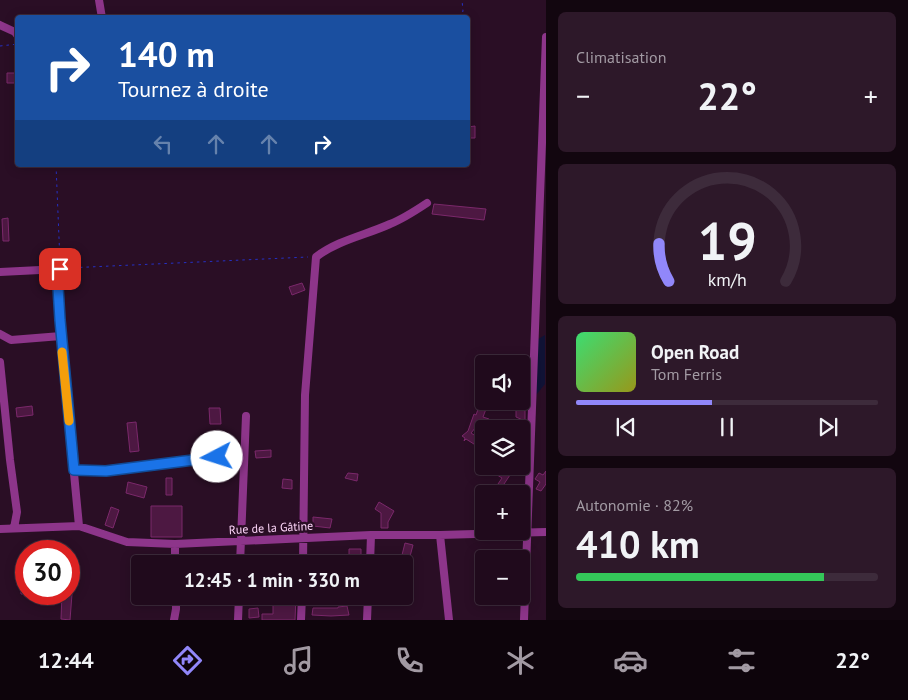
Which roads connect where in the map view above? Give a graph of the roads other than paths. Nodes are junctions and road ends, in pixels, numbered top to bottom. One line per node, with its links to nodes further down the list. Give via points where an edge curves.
1 (99, 0): 2 (street)
2 (102, 15)
3 (0, 25): 4 (street)
4 (15, 32)
5 (546, 37): 15 (street)
6 (427, 203): 24 (street, via 400,220 361,234 316,257 305,395)
7 (0, 272): 9 (street, via 60,269)
8 (0, 334): 9 (street, via 11,340)
9 (61, 336): 14 (street)
10 (0, 362): 11 (street)
11 (2, 402): 17 (street, via 17,512)
12 (246, 416): 13 (street)
13 (244, 456): 14 (street, via 199,458 106,471); 26 (street)
14 (74, 470): 16 (street)
15 (530, 485)
16 (79, 526): 17 (street, Rue de la Gâtine); 27 (street, Rue de la Gâtine, via 127,542)
17 (14, 528): 18 (street, Rue de la Gâtine)
18 (0, 529)
19 (546, 532): 20 (street, Rue de la Gâtine)
20 (530, 533)
21 (475, 534): 23 (street, Rue de la Gâtine)
22 (371, 535): 23 (street, Rue de la Gâtine); 24 (street, Rue de la Gâtine); 31 (street)
23 (440, 535): 40 (street)
24 (304, 538): 26 (street, Rue de la Gâtine); 30 (street)
25 (528, 540): 41 (street)
26 (241, 541): 27 (street, Rue de la Gâtine); 29 (street)
27 (175, 544): 28 (street)
28 (175, 555)
29 (240, 555)
30 (303, 555)
31 (370, 555)
32 (176, 605): 36 (street)
33 (239, 605): 37 (street)
34 (302, 605): 38 (street)
35 (368, 605): 39 (street)
36 (174, 620)
37 (238, 620)
38 (301, 620)
39 (367, 620)
40 (449, 620)
41 (524, 620)

